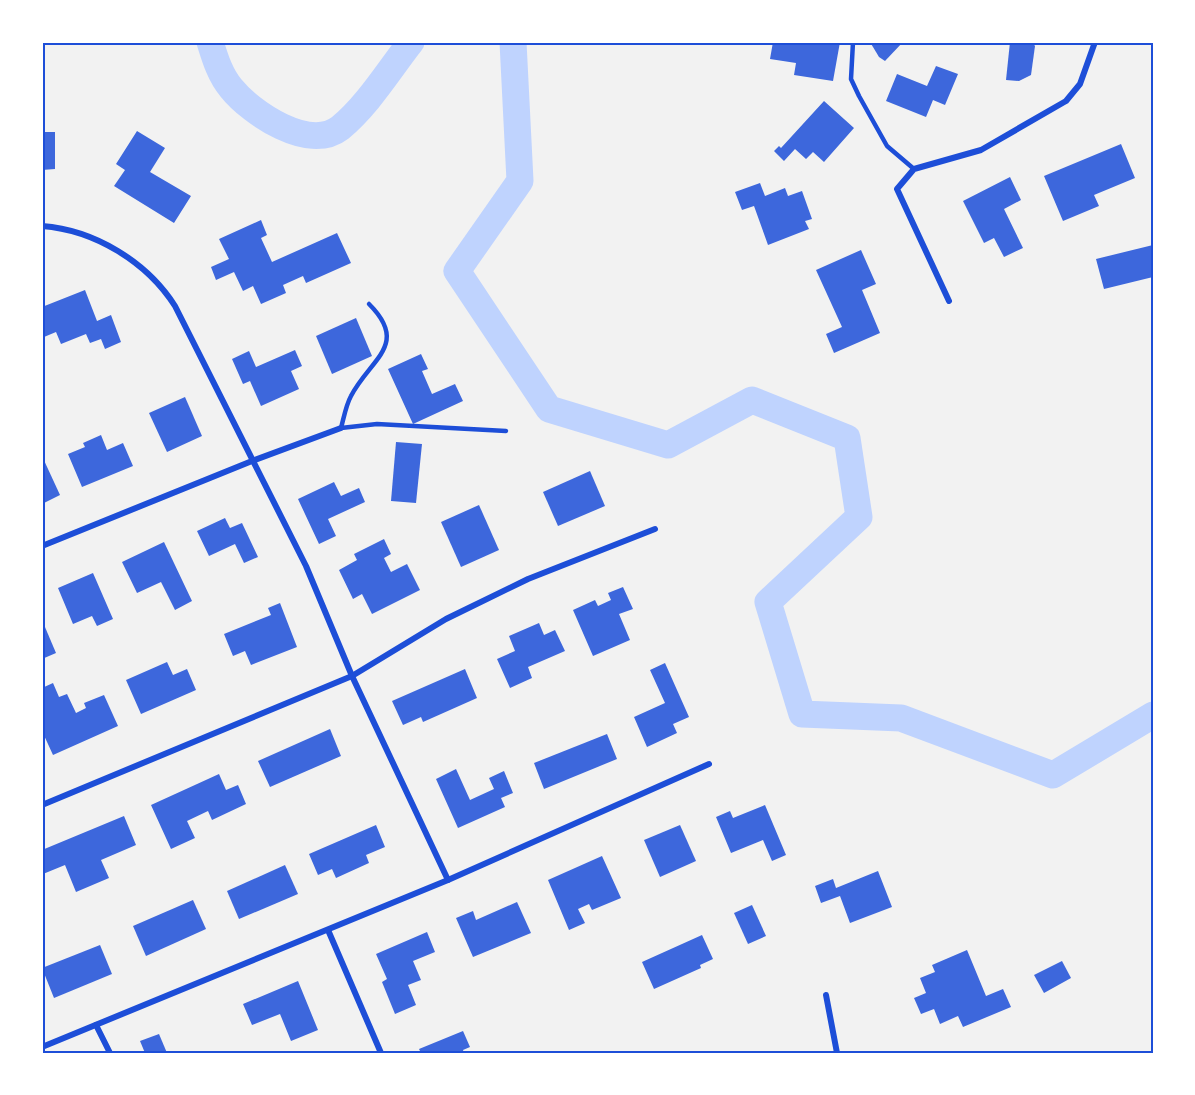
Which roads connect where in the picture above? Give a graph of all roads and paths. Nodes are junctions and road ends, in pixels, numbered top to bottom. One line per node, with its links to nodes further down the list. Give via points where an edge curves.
1 (854, 42): 3 (lane, via 850,79 858,96 887,146)
2 (1095, 42): 3 (street, via 1080,84 1066,101 981,150)
3 (914, 169): 5 (street, via 897,189)
4 (42, 226): 9 (street, via 104,243 161,284)
5 (949, 301)
6 (369, 304): 7 (lane, via 382,317 388,332 385,346 350,397)
7 (341, 428): 8 (lane, via 377,424); 9 (street)
8 (506, 431)
9 (252, 461): 11 (street); 12 (street, via 306,566)
10 (655, 529): 12 (street, via 528,579 446,619)
11 (42, 546)
12 (352, 676): 14 (street); 15 (street)
13 (709, 764): 15 (street)
14 (42, 805)
15 (448, 880): 16 (street)
16 (328, 930): 18 (street); 21 (street)
17 (826, 995): 22 (street)
18 (96, 1025): 19 (street); 20 (street)
19 (42, 1047)
20 (110, 1053)
21 (381, 1053)
22 (837, 1053)

